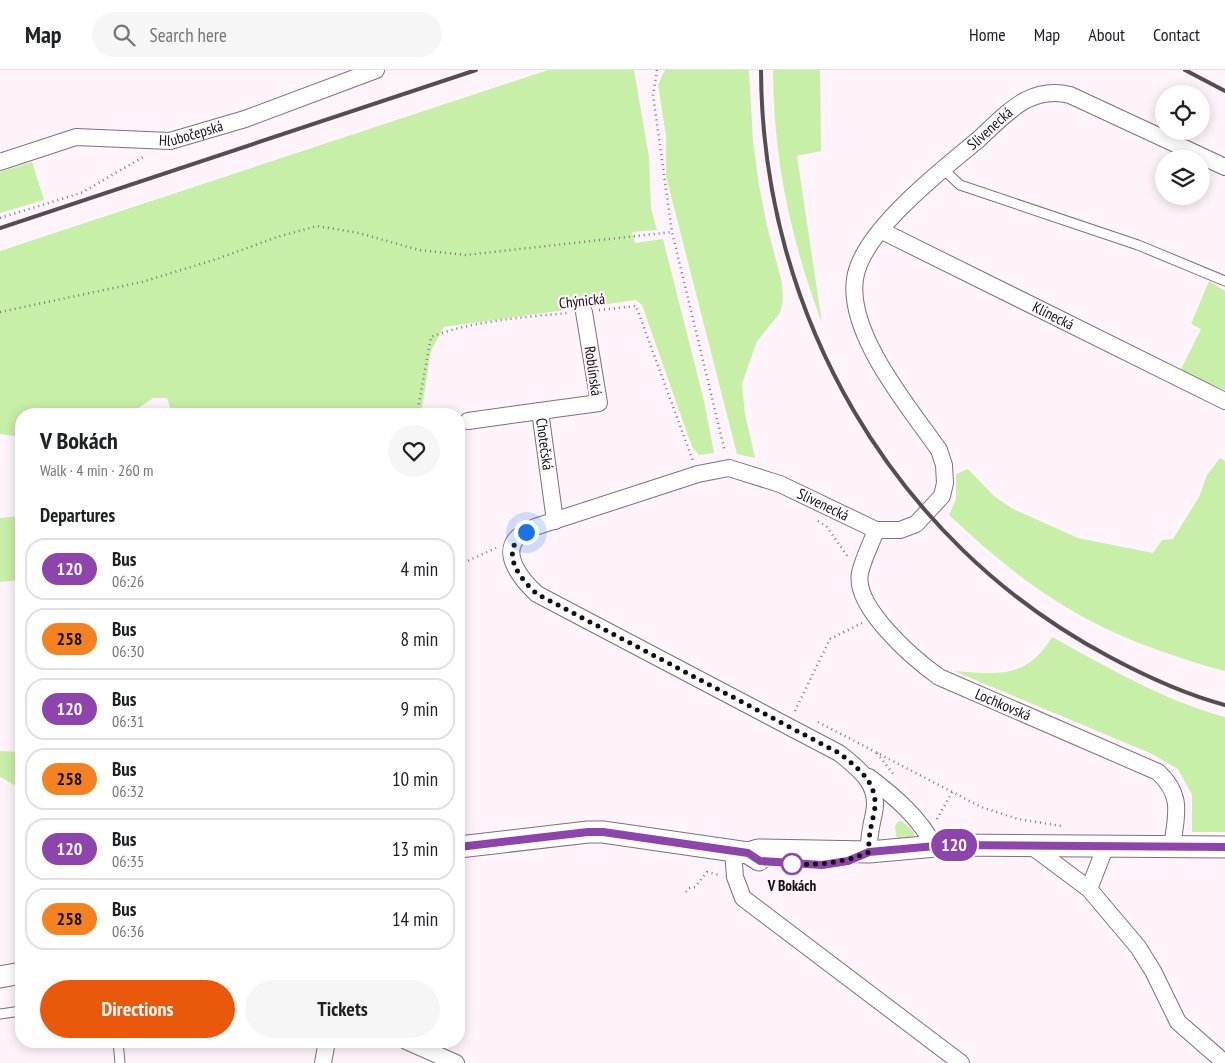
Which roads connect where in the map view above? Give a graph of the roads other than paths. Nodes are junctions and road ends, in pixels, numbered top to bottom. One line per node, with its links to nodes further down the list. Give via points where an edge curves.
1 (376, 70): 2 (street, Hlubočepská, via 245,119 170,141 76,137)
2 (0, 162)
3 (1225, 167): 4 (street, Slivenecká, via 1082,100 1062,93 1043,93 1024,100)
4 (943, 169): 5 (street, Slivenecká, via 918,190); 6 (lane, via 960,185 1138,244)
5 (882, 231): 8 (street, Klínecká); 12 (street, Slivenecká, via 860,261 855,279 858,319 867,342 939,450 945,483 938,502 916,524 900,530)
6 (1225, 281)
7 (584, 312): 9 (street, Roblínská, via 598,403)
8 (1225, 401)
9 (540, 411): 10 (street, Chotečská); 11 (street, Chotečská)
10 (468, 421)
11 (555, 521): 12 (street, Slivenecká, via 698,474 729,468 780,484); 13 (street, Slivenecká, via 535,527 517,538 513,547 513,561 521,580 537,594 839,753)
12 (876, 530): 17 (street, Lochkovská, via 859,575 864,597 872,613 913,659 939,676 1158,772 1176,797)
13 (863, 772): 16 (street, via 888,791 916,820); 21 (street, via 875,791 875,811 868,836)
14 (1030, 845): 16 (street); 19 (street); 22 (street)
15 (465, 846): 20 (street, via 588,832)
16 (934, 846): 21 (street)
17 (1172, 847): 18 (street); 19 (street)
18 (1225, 847)
19 (1105, 848): 22 (street)
20 (741, 852): 21 (street); 33 (street, via 735,877 743,898)
21 (869, 852)
22 (1089, 889): 34 (street, via 1138,947 1178,1022)
23 (15, 974): 24 (street)
24 (0, 977)
25 (15, 1012): 26 (lane)
26 (0, 1014)
27 (119, 1048): 30 (lane)
28 (326, 1048): 31 (street)
29 (422, 1048): 32 (street)
30 (120, 1063)
31 (323, 1063)
32 (456, 1063)
33 (961, 1063)
34 (1225, 1063)

